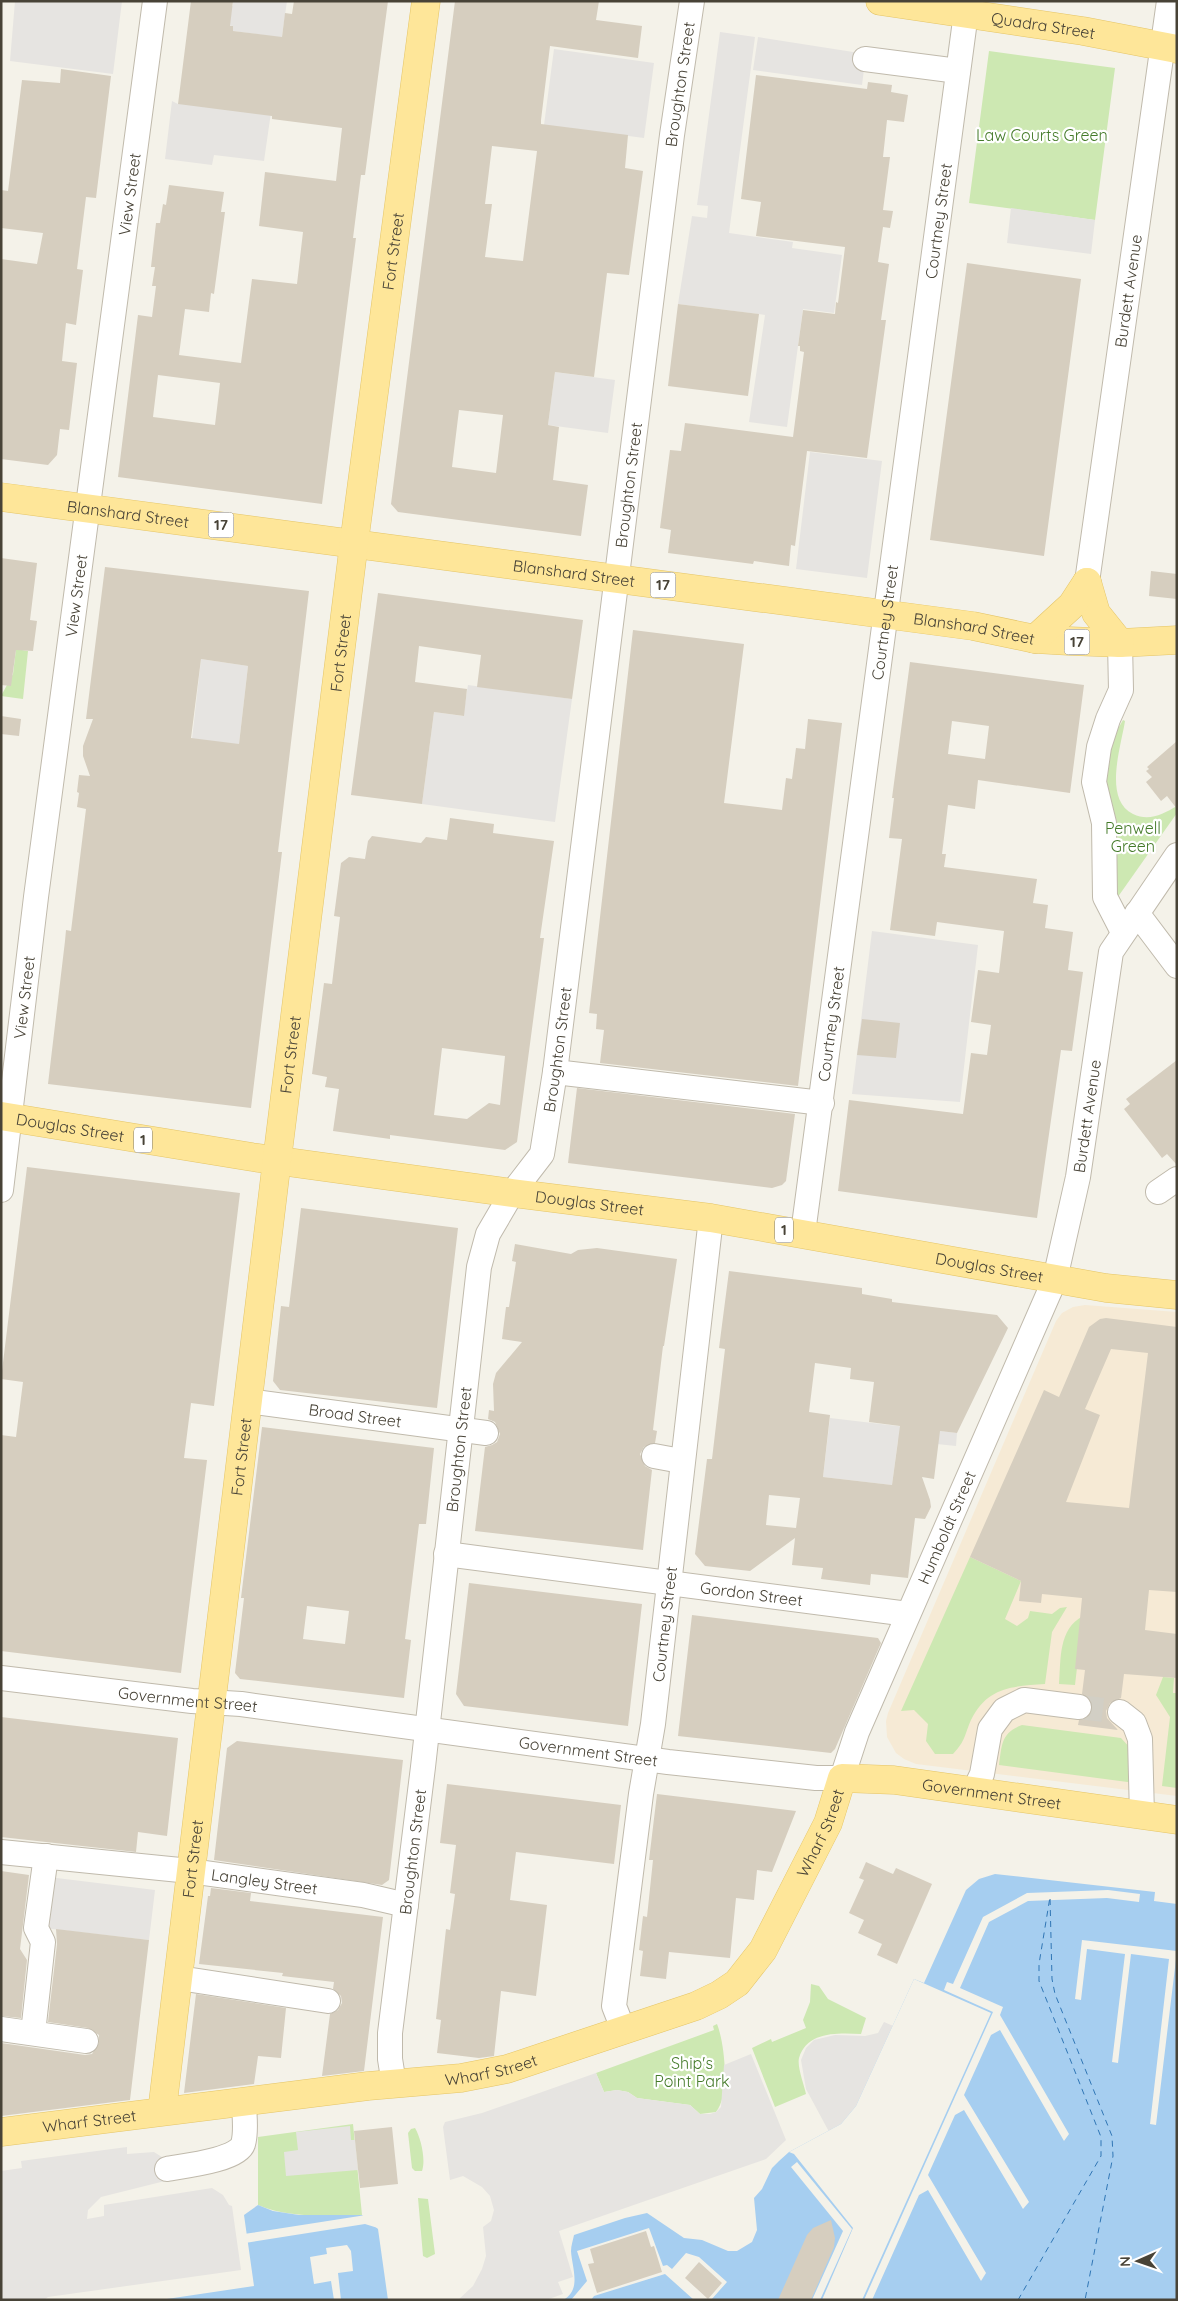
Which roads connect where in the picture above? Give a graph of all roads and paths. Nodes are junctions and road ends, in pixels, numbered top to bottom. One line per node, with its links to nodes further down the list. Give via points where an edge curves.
1 (155, 1): 11 (street, View Street)
2 (426, 1): 12 (main road, Fort Street)
3 (692, 1): 13 (street, Broughton Street)
4 (880, 1): 6 (main road, Quadra Street)
5 (1169, 1): 7 (street, Burdett Avenue)
6 (966, 13): 7 (main road, Quadra Street); 9 (street, Courtney Street)
7 (1170, 48): 14 (street, Burdett Avenue)
8 (865, 59): 9 (street)
9 (958, 71): 15 (street, Courtney Street)
10 (1, 497): 11 (main road, Blanshard Street / 17)
11 (87, 508): 12 (main road, Blanshard Street / 17); 25 (street, View Street)
12 (354, 543): 13 (main road, Blanshard Street / 17); 26 (main road, Fort Street)
13 (616, 579): 15 (main road, Blanshard Street / 17); 23 (street, Broughton Street)
14 (1087, 582): 16 (main road, via 1072,606); 18 (main road, via 1096,613)
15 (886, 614): 16 (main road, Blanshard Street / 17, via 973,626); 24 (street, Courtney Street)
16 (1034, 639): 18 (main road, Blanshard Street / 17)
17 (1177, 640): 18 (main road, Blanshard Street / 17)
18 (1120, 643): 21 (street, via 1121,690 1099,747 1094,782 1104,823 1105,897)
19 (1177, 855): 20 (street)
20 (1136, 913): 21 (street); 22 (street)
21 (1117, 942): 33 (street, Burdett Avenue, via 1078,1177)
22 (1177, 966)
23 (556, 1072): 24 (street); 30 (street, Broughton Street, via 542,1154)
24 (822, 1103): 32 (street, Courtney Street)
25 (6, 1117): 26 (main road, Douglas Street / 1); 28 (street, View Street)
26 (277, 1160): 30 (main road, Douglas Street / 1); 35 (main road, Fort Street)
27 (1177, 1179): 29 (street)
28 (1, 1190)
29 (1158, 1192)
30 (512, 1193): 31 (main road, Douglas Street / 1); 36 (street, Broughton Street, via 488,1234 479,1267)
31 (710, 1218): 32 (main road, Douglas Street / 1); 39 (street, Courtney Street)
32 (804, 1233): 33 (main road, Douglas Street / 1)
33 (1055, 1279): 34 (main road, Douglas Street / 1); 42 (street, Humboldt Street)
34 (1177, 1295)
35 (248, 1400): 36 (street, Broad Street); 44 (main road, Fort Street)
36 (462, 1430): 37 (street, Broad Street); 40 (street, Broughton Street)
37 (486, 1434)
38 (654, 1456): 39 (street)
39 (681, 1461): 41 (street, Courtney Street)
40 (446, 1554): 41 (street, Gordon Street); 47 (street, Broughton Street)
41 (668, 1583): 42 (street, Gordon Street); 48 (street, Courtney Street)
42 (908, 1614): 49 (street, Humboldt Street, via 857,1732)
43 (1, 1678): 44 (street, Government Street)
44 (212, 1702): 47 (street, Government Street); 55 (main road, Fort Street)
45 (1079, 1707): 50 (street, via 1024,1700 1004,1710 990,1729 982,1774)
46 (1120, 1712): 51 (street, via 1134,1723 1140,1739)
47 (427, 1730): 48 (street, Government Street); 56 (street, Broughton Street)
48 (647, 1759): 49 (street, Government Street, via 816,1778); 59 (street, Courtney Street, via 614,2006)
49 (842, 1778): 50 (main road, Government Street, via 894,1780); 59 (main road, Wharf Street, via 828,1823 752,1966 719,1996)
50 (974, 1791): 51 (main road, Government Street)
51 (1142, 1816): 52 (main road, Government Street)
52 (1177, 1820)
53 (1, 1852): 54 (street, Langley Street)
54 (46, 1856): 55 (street, Langley Street); 61 (street, via 36,1928 42,1942)
55 (190, 1871): 56 (street, Langley Street, via 364,1895); 57 (main road, Fort Street)
56 (406, 1905): 63 (street, Broughton Street, via 390,2033)
57 (179, 1978): 58 (street); 65 (main road, Fort Street)
58 (328, 2001)
59 (624, 2029): 63 (main road, Wharf Street, via 507,2069 461,2078)
60 (1, 2030): 61 (street)
61 (33, 2033): 62 (street)
62 (86, 2041)
63 (394, 2084): 64 (main road, Wharf Street)
64 (244, 2102): 65 (main road, Wharf Street); 67 (street, via 244,2138 239,2151 226,2157)
65 (162, 2111): 66 (main road, Wharf Street)
66 (1, 2132)
67 (167, 2169)

